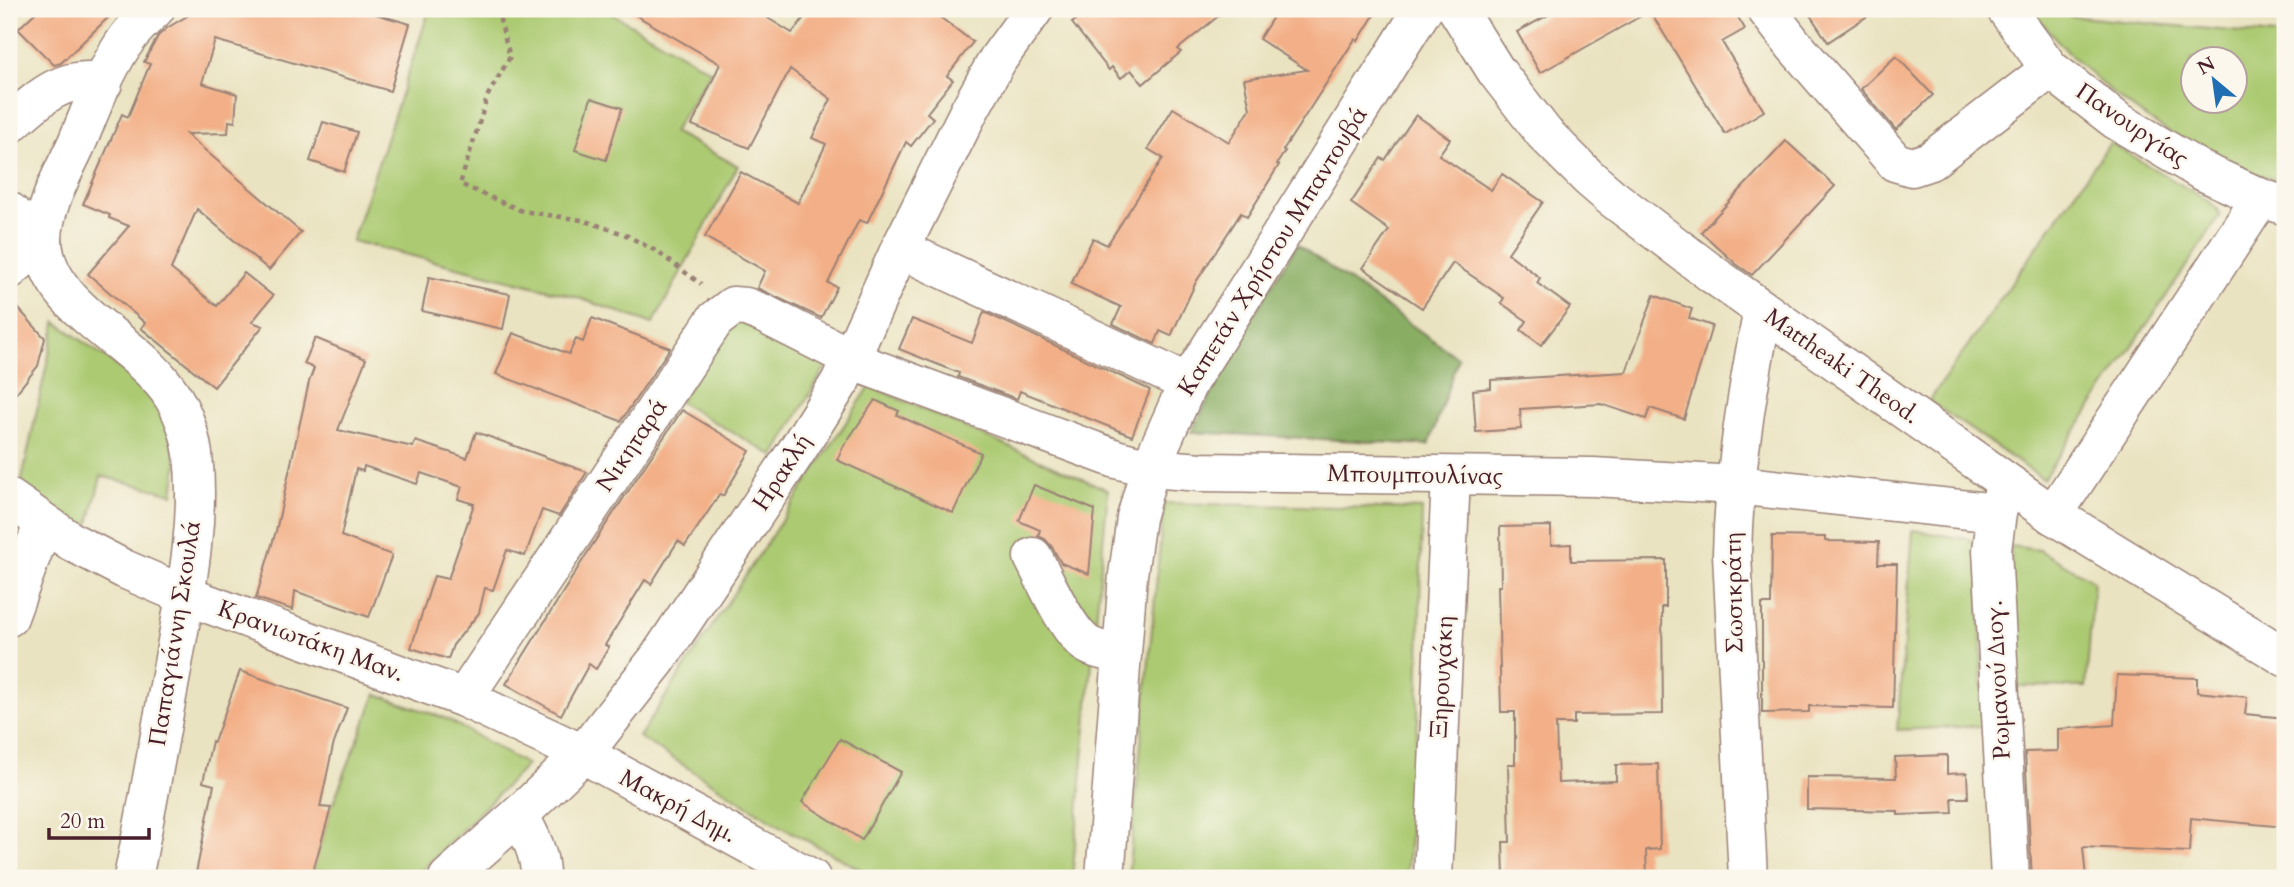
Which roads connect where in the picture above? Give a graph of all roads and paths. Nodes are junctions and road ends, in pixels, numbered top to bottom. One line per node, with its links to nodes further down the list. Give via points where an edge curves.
1 (155, 9): 9 (street, Παπαγιάννη Σκουλά, via 131,34)
2 (497, 9): 17 (path, via 510,57 488,95 460,184 522,211 582,220 624,234 701,284)
3 (1423, 9): 19 (street, Καπετάν Χρήστου Μπαντουβά)
4 (1457, 9): 16 (street, Mattheaki Theod., via 1520,104 1564,155 1611,197)
5 (1766, 9): 8 (street, via 1895,162 1912,167 1930,161)
6 (2006, 9): 8 (street, Πανουργίας)
7 (1027, 11): 14 (street, Ηρακλή, via 985,80)
8 (2050, 69): 11 (street, Πανουργίας, via 2153,144)
9 (103, 83): 10 (street, via 67,83 40,98); 13 (street, Παπαγιάννη Σκουλά, via 58,184)
10 (9, 125)
11 (2273, 202): 25 (street)
12 (9, 211): 13 (street)
13 (43, 240): 15 (street); 28 (street, Παπαγιάννη Σκουλά, via 47,263 62,289 161,379 183,415 191,440 195,491)
14 (900, 250): 18 (street, Ηρακλή); 19 (street)
15 (9, 270)
16 (1763, 310): 22 (street, Σωσικράτη); 23 (street, Mattheaki Theod.)
17 (725, 311): 18 (street, via 733,306 754,310); 32 (street, Νικηταρά)
18 (851, 359): 20 (street, Μπουμπουλίνας); 33 (street, Ηρακλή, via 796,452 657,660)
19 (1188, 383): 20 (street, Καπετάν Χρήστου Μπαντουβά)
20 (1150, 468): 21 (street, Μπουμπουλίνας); 30 (street, Καπετάν Χρήστου Μπαντουβά, via 1133,537)
21 (1451, 476): 22 (street, Μπουμπουλίνας); 40 (street, Ξηρουχάκη)
22 (1736, 485): 23 (street, Μπουμπουλίνας); 41 (street, Σωσικράτη, via 1732,589)
23 (2001, 497): 25 (street, Mattheaki Theod.); 42 (street, Ρωμανού Διογ., via 1992,551)
24 (9, 498): 26 (street, Κρανιωτάκη Μαν.)
25 (2053, 515): 31 (street, Mattheaki Theod.)
26 (43, 524): 28 (street, Κρανιωτάκη Μαν., via 97,556); 29 (street)
27 (1033, 557): 30 (street, via 1067,620 1085,642)
28 (184, 595): 32 (street, Κρανιωτάκη Μαν.); 36 (street, Παπαγιάννη Σκουλά)
29 (9, 617)
30 (1122, 653): 39 (street, Καπετάν Χρήστου Μπαντουβά)
31 (2285, 657)
32 (464, 698): 33 (street, Κρανιωτάκη Μαν.)
33 (583, 754): 34 (street, Ηρακλή); 35 (street, Μακρή Δημ.)
34 (519, 816): 37 (street, Ηρακλή); 38 (street, via 536,850)
35 (798, 875)
36 (133, 878)
37 (448, 878)
38 (540, 878)
39 (1105, 878)
40 (1433, 878)
41 (1748, 878)
42 (2010, 878)

